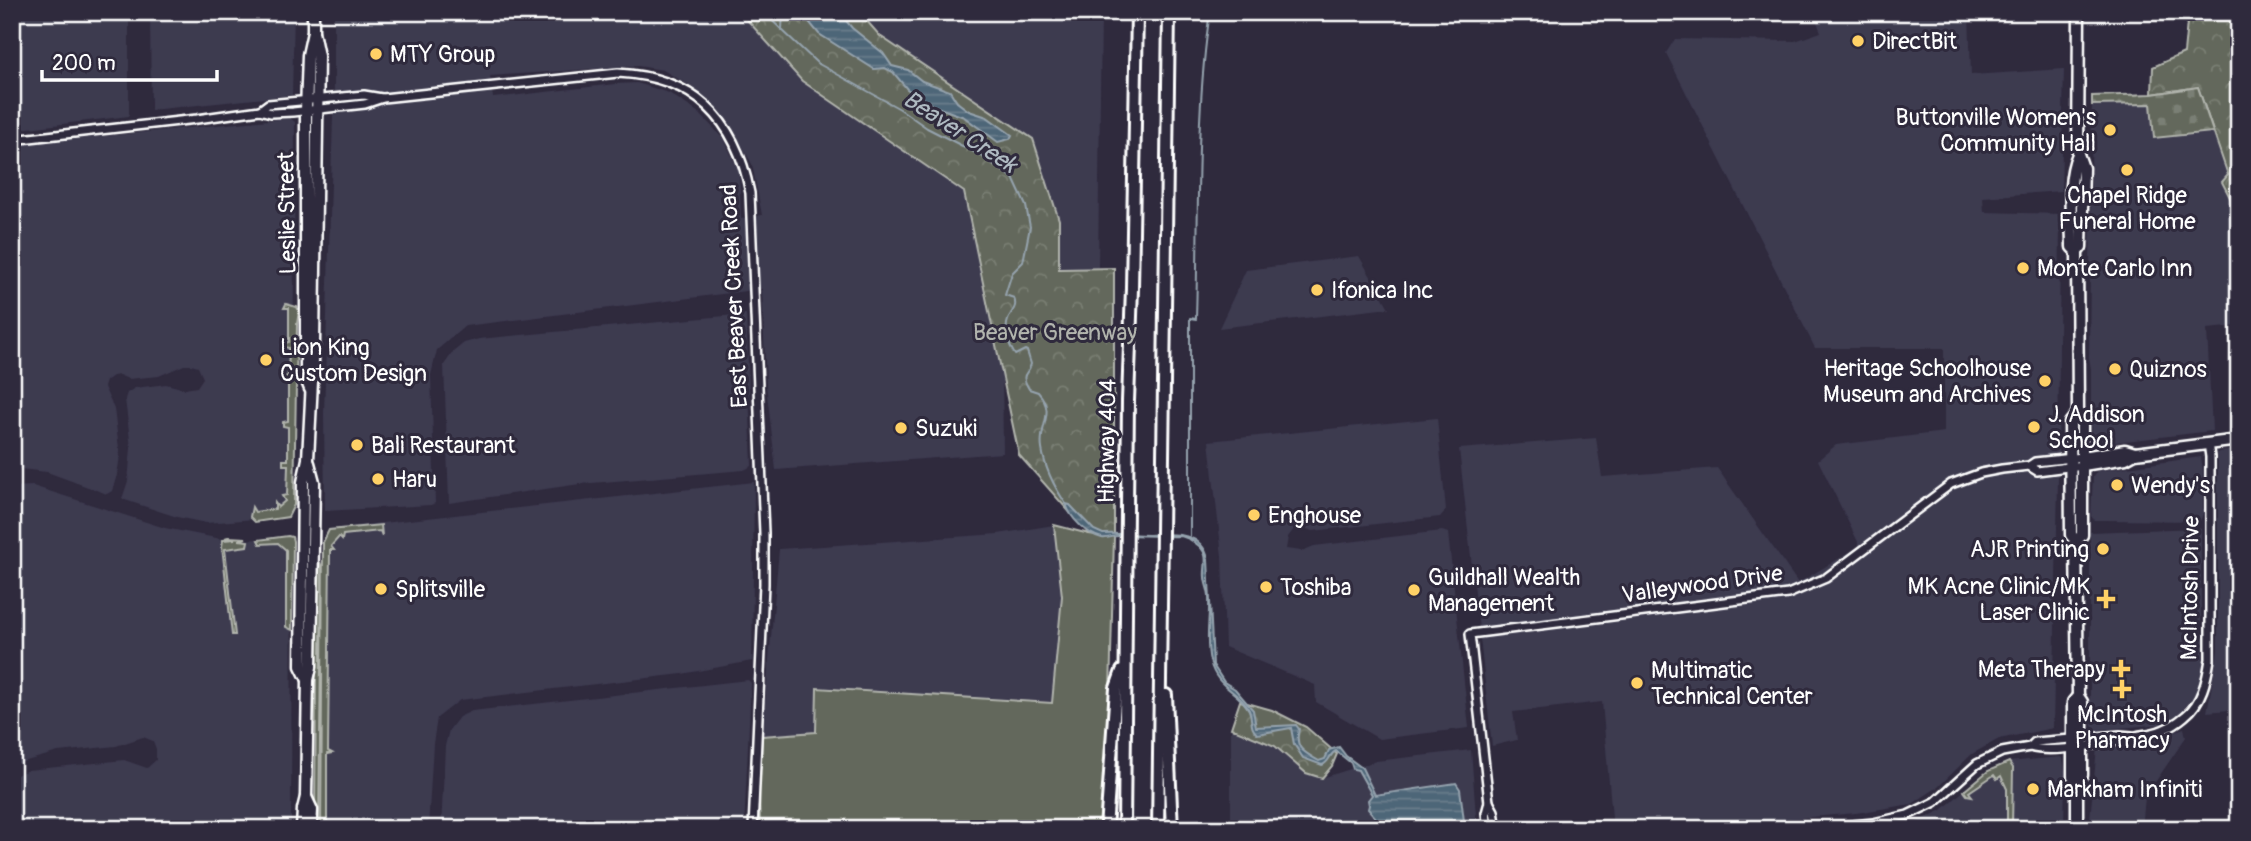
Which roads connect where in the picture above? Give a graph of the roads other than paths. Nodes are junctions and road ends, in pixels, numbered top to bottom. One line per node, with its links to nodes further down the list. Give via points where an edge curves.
1 (313, 12): 5 (main road, Leslie Street, via 308,55)
2 (1137, 12): 14 (highway, Highway 404)
3 (1169, 12): 13 (highway)
4 (2079, 12): 7 (main road, via 2078,154 2071,203 2072,247 2077,252)
5 (311, 105): 6 (street, East Beaver Creek Road); 16 (main road, Leslie Street, via 306,379 311,393 308,459 314,482); 20 (street, East Beaver Creek Road, via 364,95 383,98 556,78 645,75 691,93 720,120 737,145 750,193 764,533)
6 (12, 140)
7 (2078, 413): 10 (main road); 11 (main road, via 2070,423)
8 (2239, 440): 9 (main road)
9 (2208, 443): 10 (main road, via 2135,453 2125,450); 15 (street, McIntosh Drive, via 2210,659 2198,700 2186,716 2165,729 2118,742)
10 (2083, 461): 11 (street, Valleywood Drive); 12 (main road, via 2082,535)
11 (2071, 463): 12 (main road, via 2071,534); 17 (street, Valleywood Drive, via 2035,462 1951,484 1826,578 1788,594 1470,634)
12 (2076, 541): 15 (main road, via 2078,696 2073,702)
13 (1160, 616): 23 (highway); 24 (highway)
14 (1125, 662): 21 (highway, via 1116,688); 22 (highway, Highway 404)
15 (2078, 742): 27 (street, McIntosh Drive, via 2035,742 2002,752 1977,764 1935,802 1908,815); 28 (main road, via 2073,776)
16 (306, 797): 18 (main road, Leslie Street); 19 (main road, Leslie Street, via 312,810)
17 (1489, 802): 25 (street); 26 (street)
18 (302, 829)
19 (312, 829)
20 (753, 829)
21 (1106, 829)
22 (1124, 829)
23 (1157, 829)
24 (1172, 829)
25 (1488, 829)
26 (1497, 829)
27 (1813, 829)
28 (2077, 829)

